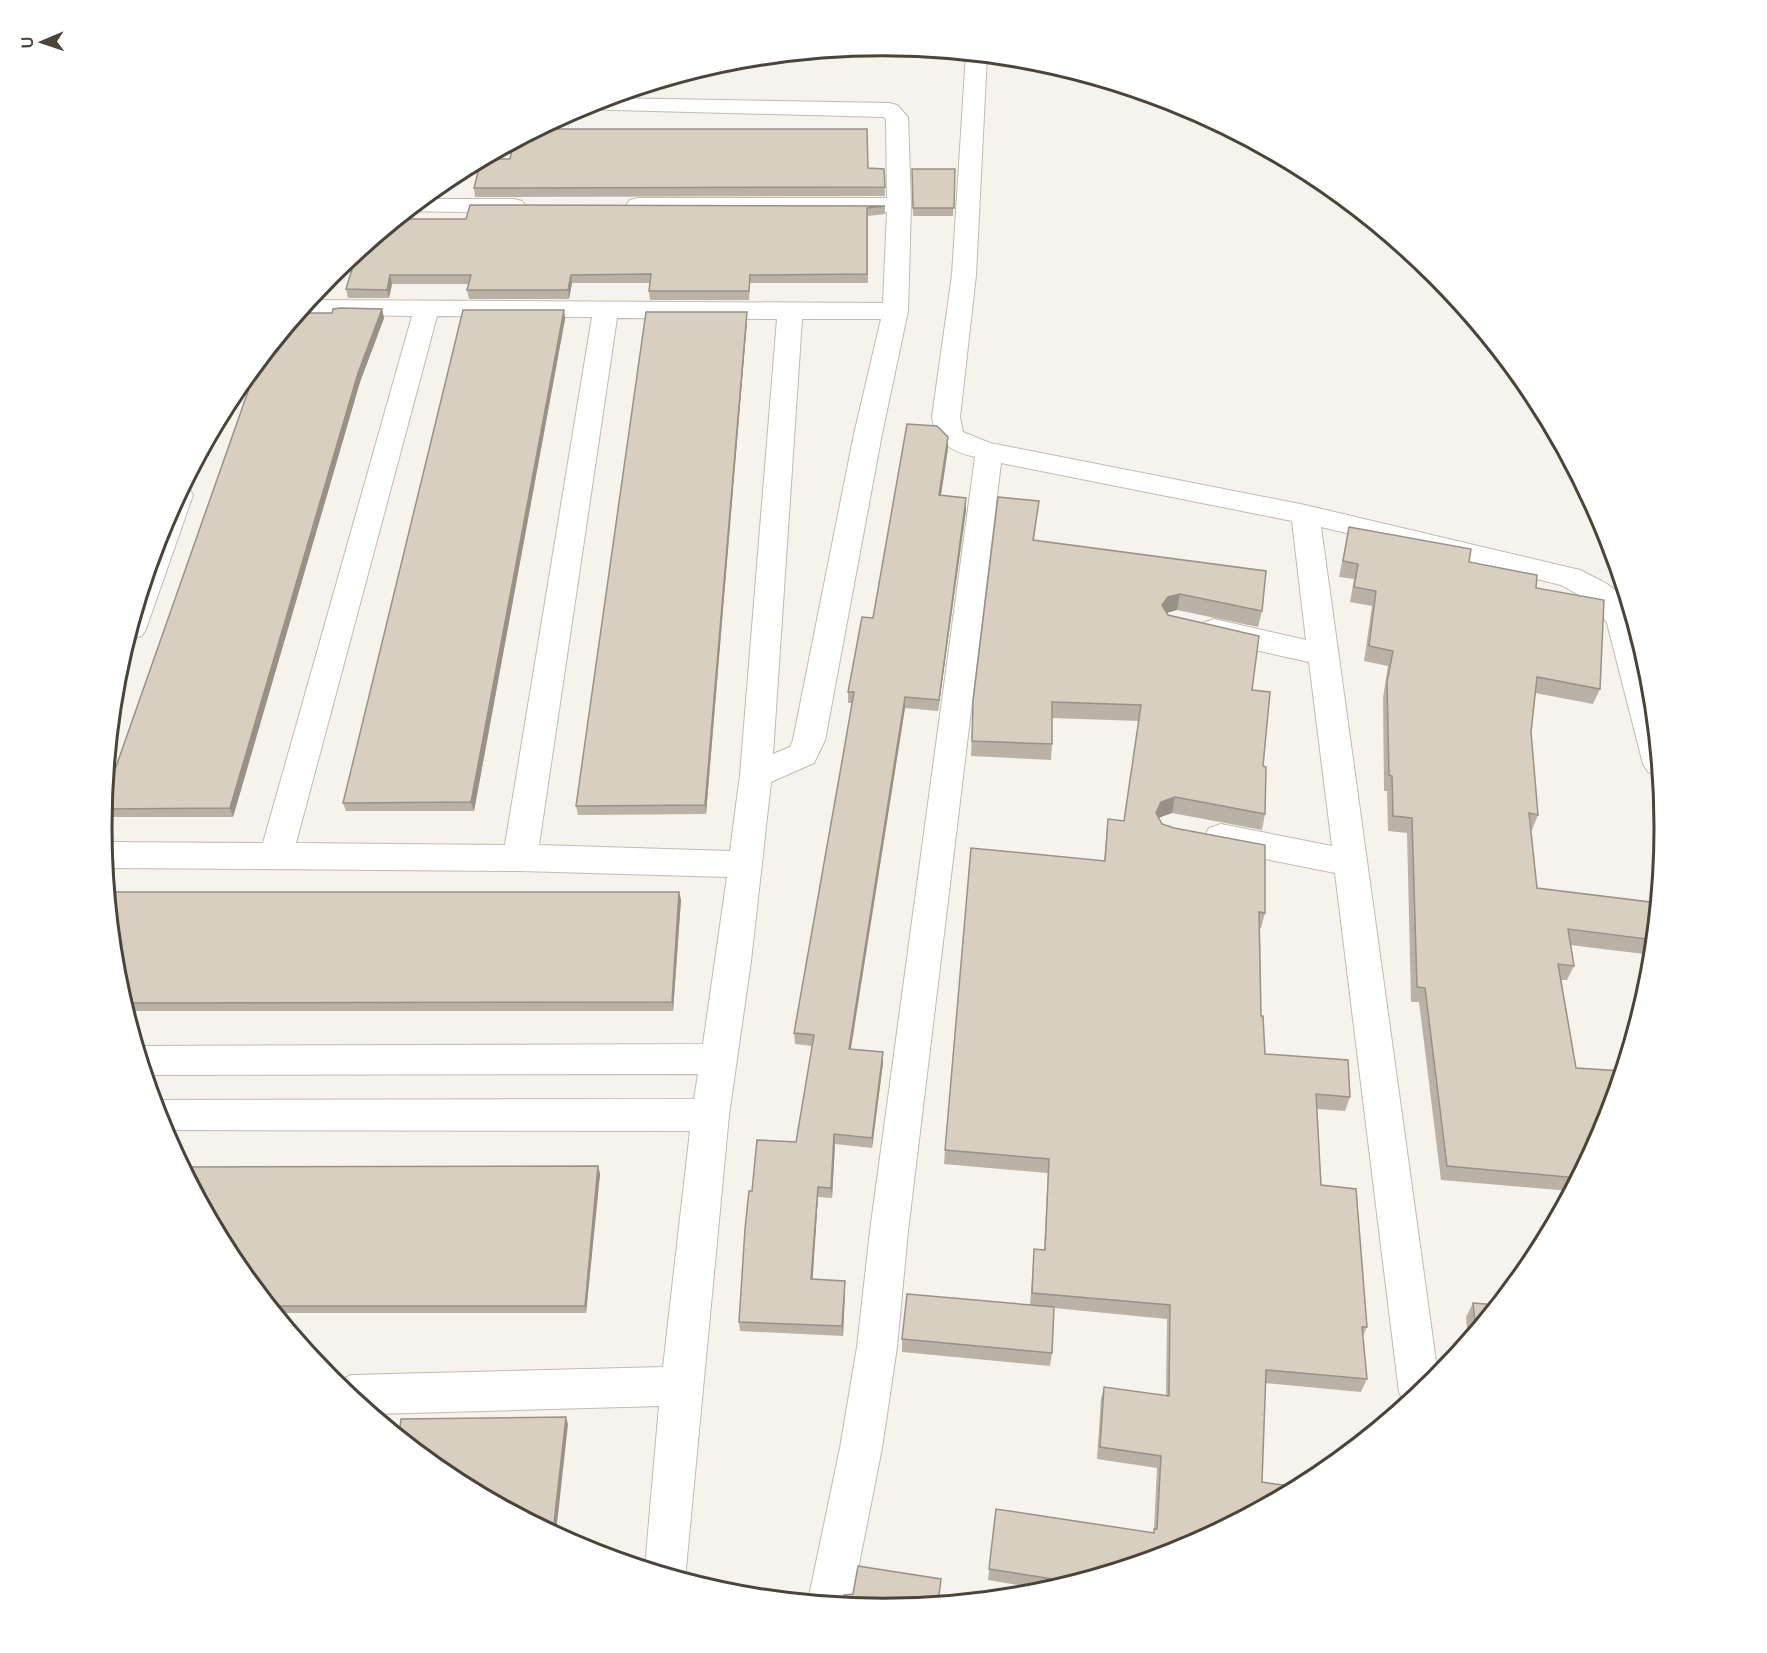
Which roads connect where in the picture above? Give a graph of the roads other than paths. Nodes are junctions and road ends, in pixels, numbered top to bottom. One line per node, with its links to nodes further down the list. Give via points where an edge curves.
1 (976, 61): 12 (street, via 964,275 946,423 952,439)
2 (613, 105): 3 (street, via 889,110 897,117)
3 (899, 205): 6 (street); 11 (street)
4 (426, 206): 5 (street)
5 (532, 206)
6 (615, 206)
7 (313, 308): 8 (street)
8 (427, 308): 9 (street); 20 (street)
9 (606, 309): 10 (street); 21 (street)
10 (790, 311): 11 (street); 17 (street)
11 (895, 312): 17 (street, via 809,740 803,755)
12 (988, 452): 13 (street); 32 (street, via 877,1347)
13 (1305, 514): 15 (street); 16 (street, via 1570,577 1605,597 1622,621)
14 (1188, 624): 15 (street)
15 (1323, 654): 22 (street)
16 (1646, 714)
17 (756, 775): 23 (street)
18 (1195, 832): 22 (street)
19 (113, 855): 20 (street)
20 (276, 855): 21 (street)
21 (520, 858): 23 (street)
22 (1352, 863): 28 (street)
23 (747, 864): 24 (street)
24 (720, 1059): 25 (street); 27 (street)
25 (149, 1060)
26 (168, 1114): 27 (street)
27 (710, 1115): 29 (street)
28 (1419, 1382)
29 (681, 1386): 30 (street); 31 (street)
30 (363, 1395)
31 (667, 1566)
32 (831, 1596)

